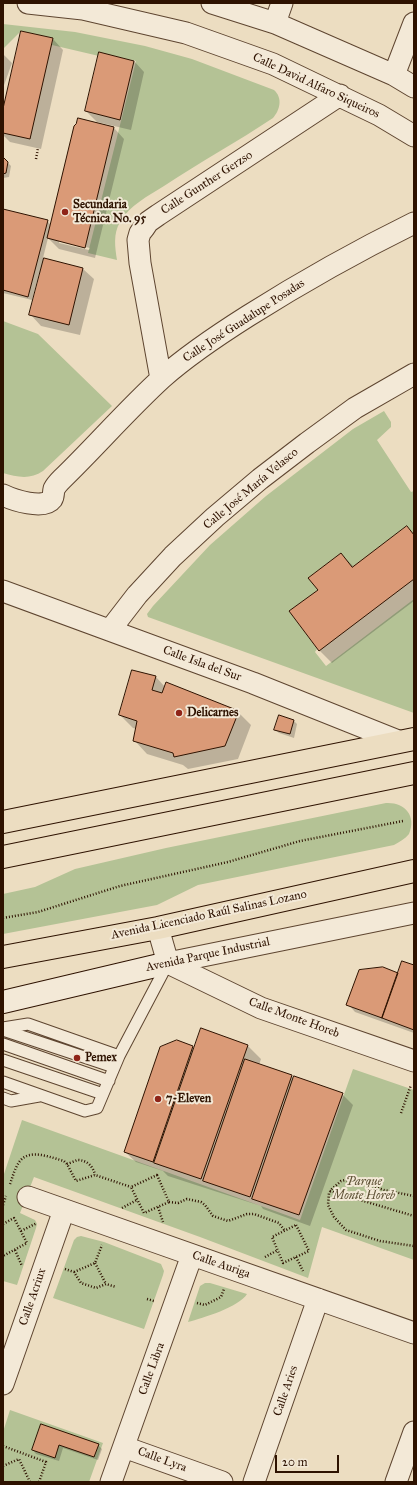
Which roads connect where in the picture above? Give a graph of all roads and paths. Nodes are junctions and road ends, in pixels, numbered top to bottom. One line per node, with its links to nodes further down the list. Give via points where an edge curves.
1 (28, 3): 8 (street, Calle David Alfaro Siqueiros, via 83,9 186,32 273,64)
2 (212, 3): 4 (street)
3 (282, 3): 4 (street)
4 (275, 23): 6 (street)
5 (414, 23): 6 (street)
6 (394, 75): 7 (street)
7 (414, 87)
8 (340, 95): 9 (street, Calle David Alfaro Siqueiros); 14 (street, Calle Gunther Gerzso, via 158,215 148,222 140,233 140,263)
9 (414, 136)
10 (38, 148): 11 (path)
11 (36, 158)
12 (414, 223): 14 (street, Calle José Guadalupe Posadas, via 340,260 282,294 229,328)
13 (414, 374): 17 (street, Calle José María Velasco, via 355,408 260,478 173,556 136,595)
14 (162, 379): 15 (street, Calle José Guadalupe Posadas, via 57,484 50,500 28,503)
15 (3, 495)
16 (3, 591): 17 (street, Calle Isla del Sur)
17 (110, 630): 18 (street, Calle Isla del Sur)
18 (406, 740): 19 (main road); 22 (main road)
19 (414, 766)
20 (414, 774): 24 (main road)
21 (403, 821): 28 (path, via 300,841 228,862 120,886 38,912)
22 (3, 822)
23 (414, 856): 26 (main road)
24 (3, 857)
25 (414, 871): 26 (main road, Avenida Licenciado Raúl Salinas Lozano)
26 (390, 876): 29 (main road, Avenida Licenciado Raúl Salinas Lozano)
27 (414, 913): 31 (street, Avenida Parque Industrial)
28 (3, 918)
29 (158, 928): 30 (main road, Avenida Licenciado Raúl Salinas Lozano); 31 (street)
30 (3, 957)
31 (168, 963): 32 (street, Avenida Parque Industrial); 35 (lane); 37 (street, Calle Monte Horeb, via 261,1008)
32 (3, 1002)
33 (3, 1029): 35 (lane, via 28,1024); 38 (lane)
34 (3, 1044): 39 (lane)
35 (119, 1056): 38 (lane)
36 (3, 1060): 42 (lane)
37 (414, 1061)
38 (114, 1068): 39 (lane)
39 (109, 1081): 42 (lane)
40 (3, 1082): 43 (lane)
41 (411, 1085): 45 (path)
42 (103, 1094): 43 (lane, via 97,1108 85,1112)
43 (41, 1096): 44 (lane, via 11,1101)
44 (3, 1098)
45 (401, 1113)
46 (67, 1164): 47 (path, via 77,1160 88,1163); 47 (path, via 76,1181); 49 (path, via 39,1154 24,1157 17,1166)
47 (95, 1175): 48 (path)
48 (131, 1187): 54 (path); 55 (path, via 157,1175)
49 (9, 1188)
50 (330, 1191): 52 (path, via 340,1181 351,1180); 60 (path); 67 (path, via 329,1210 346,1230 380,1241)
51 (7, 1193): 56 (path)
52 (414, 1196)
53 (28, 1197): 58 (street, Calle Auriga)
54 (137, 1200): 57 (path, via 144,1213); 59 (path)
55 (169, 1202): 57 (path); 65 (path, via 178,1203 186,1199 201,1202 213,1216 228,1221 254,1214 279,1223)
56 (3, 1205)
57 (158, 1207): 63 (path)
58 (64, 1210): 70 (street, Calle Auriga); 83 (street, Calle Acriux)
59 (118, 1210)
60 (414, 1216)
61 (39, 1221): 64 (path)
62 (3, 1223): 64 (path, via 14,1218)
63 (165, 1228)
64 (21, 1231): 68 (path, via 27,1243)
65 (285, 1231): 69 (path, via 272,1237); 72 (path, via 296,1225 309,1251)
66 (104, 1240): 74 (path)
67 (414, 1246)
68 (15, 1250): 71 (path); 75 (path)
69 (278, 1250): 72 (path, via 284,1263); 73 (path)
70 (192, 1255): 80 (street, Calle Auriga); 86 (street, Calle Libra)
71 (3, 1256)
72 (296, 1257): 76 (path)
73 (264, 1258)
74 (95, 1263): 77 (path); 77 (path, via 74,1272 81,1283 96,1288)
75 (25, 1271)
76 (304, 1274)
77 (106, 1284): 79 (path)
78 (226, 1284): 81 (path, via 221,1297 205,1305)
79 (116, 1287)
80 (318, 1299): 82 (street, Calle Auriga); 93 (street, Calle Aries)
81 (191, 1301)
82 (414, 1333)
83 (3, 1384)
84 (414, 1432): 88 (street)
85 (3, 1446): 90 (path, via 46,1462)
86 (124, 1447): 91 (street, Calle Libra); 92 (street, Calle Lyra)
87 (3, 1466): 89 (path, via 19,1459)
88 (403, 1477)
89 (30, 1482)
90 (39, 1482)
91 (111, 1482)
92 (222, 1482)
93 (254, 1482)

